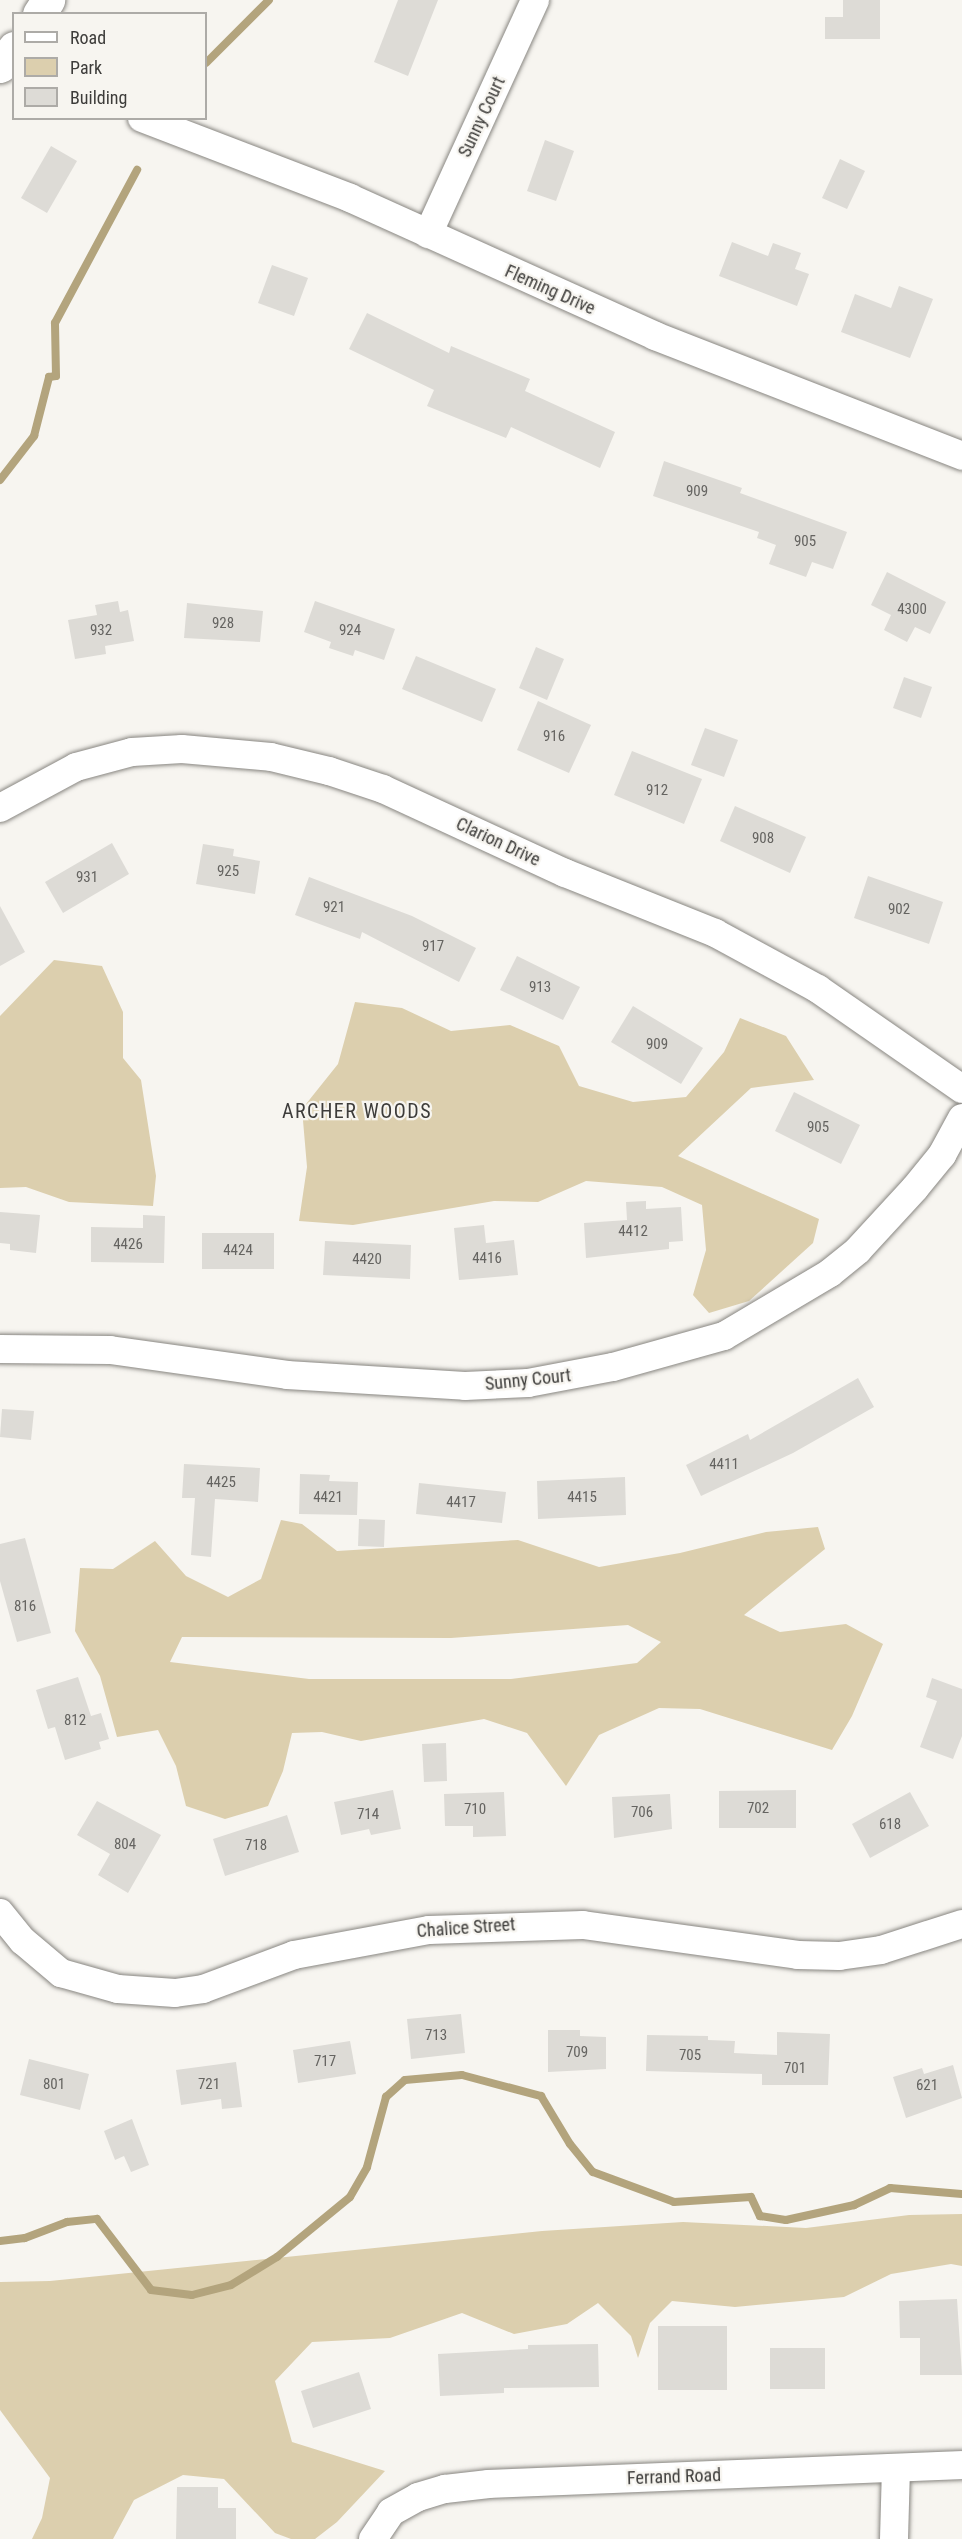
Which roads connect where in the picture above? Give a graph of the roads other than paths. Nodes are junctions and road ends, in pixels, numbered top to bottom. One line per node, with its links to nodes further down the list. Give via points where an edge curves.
1 (535, 0): 5 (street, Sunny Court)
2 (12, 51): 3 (street)
3 (0, 66)
4 (146, 120): 5 (street, Fleming Drive, via 350,198)
5 (428, 234): 6 (street, Fleming Drive, via 655,336)
6 (962, 456)
7 (0, 808): 8 (street, Clarion Drive, via 76,766 132,752 182,749 271,757 329,771 382,789 565,873 715,933 818,989)
8 (962, 1089)
9 (962, 1118): 10 (street, Sunny Court, via 942,1155 915,1188 858,1250 830,1273 724,1336 613,1367 551,1380 465,1386 276,1374 110,1350)
10 (0, 1349)
11 (0, 1913): 12 (street, Chalice Street, via 22,1941 61,1973 118,1989 176,1993 202,1989 294,1955 429,1930 583,1925 798,1955 838,1956 881,1950)
12 (962, 1924)
13 (962, 2465): 14 (street, Ferrand Road)
14 (896, 2468): 15 (street, Ferrand Road, via 445,2489 418,2497 391,2512); 16 (street)
15 (373, 2539)
16 (894, 2539)

